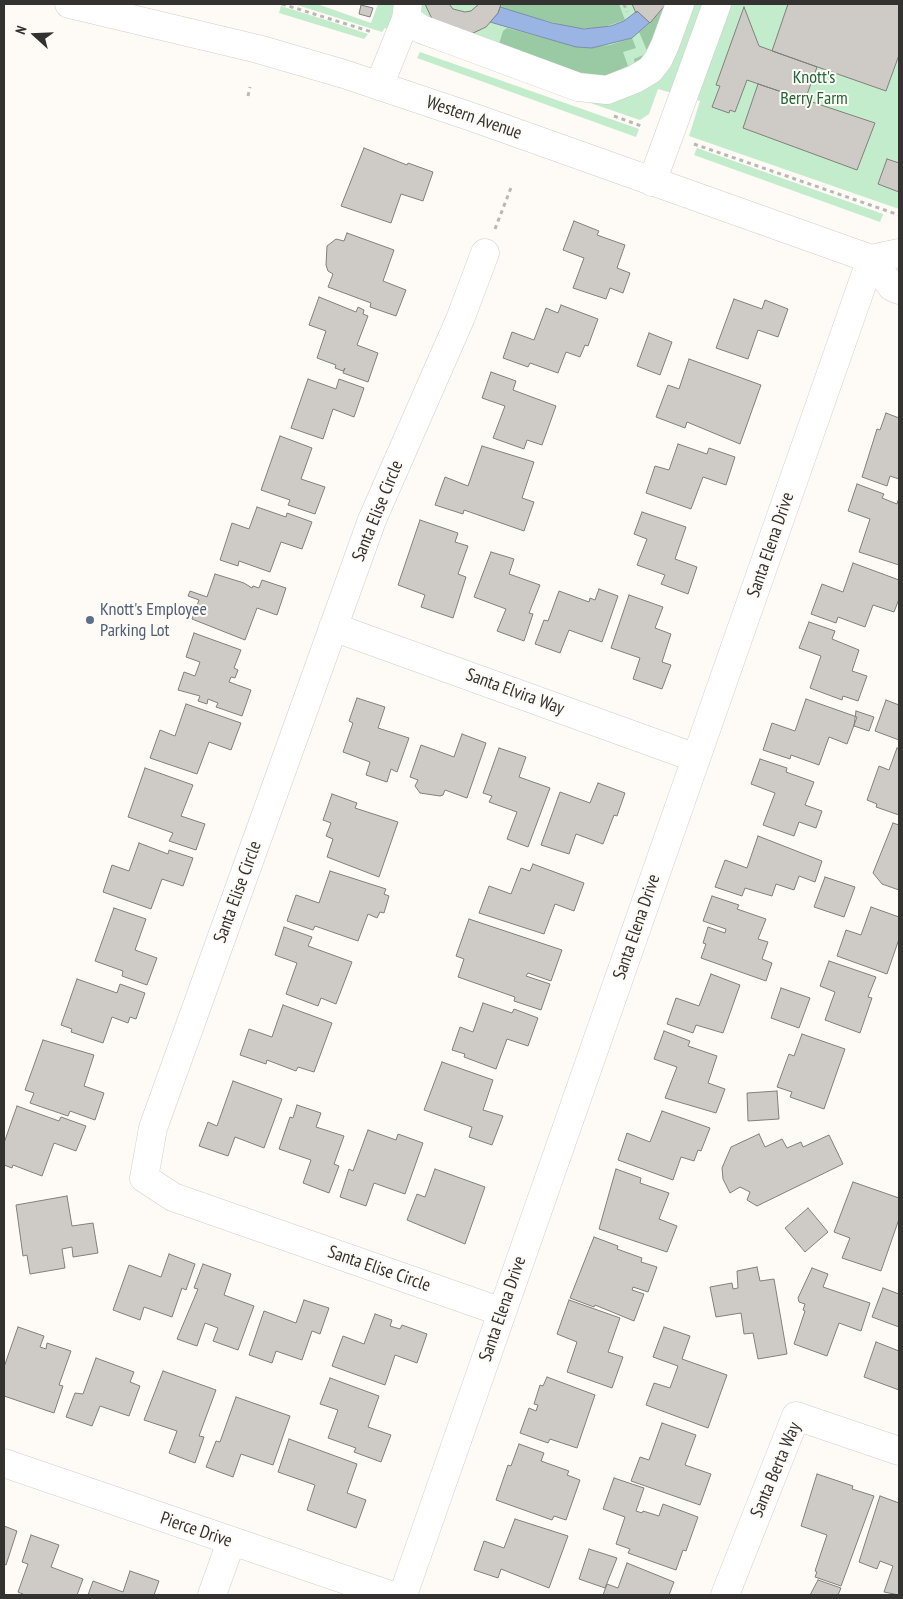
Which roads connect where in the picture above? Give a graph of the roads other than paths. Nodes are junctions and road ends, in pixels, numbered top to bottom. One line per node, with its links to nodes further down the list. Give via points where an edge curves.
1 (69, 4): 5 (street, Western Avenue, via 258,49)
2 (680, 4): 4 (street, via 658,60 650,70 635,80 607,90 578,87 421,29)
3 (715, 5): 6 (street)
4 (407, 11): 5 (street)
5 (379, 86): 6 (street, Western Avenue)
6 (652, 182): 9 (street, Western Avenue)
7 (485, 252): 11 (street, Santa Elise Circle, via 461,317 372,520)
8 (899, 253): 9 (street, Western Avenue)
9 (871, 258): 10 (street); 12 (street, Santa Elena Drive)
10 (897, 281)
11 (334, 627): 12 (street, Santa Elvira Way); 13 (street, Santa Elise Circle, via 153,1128 144,1178 173,1197)
12 (696, 758): 13 (street, Santa Elena Drive)
13 (502, 1312): 19 (street, Santa Elena Drive)
14 (899, 1451): 20 (street, Santa Berta Way, via 796,1416)
15 (4, 1463): 16 (street, Pierce Drive)
16 (231, 1542): 17 (street); 18 (street, Pierce Drive)
17 (212, 1595)
18 (390, 1595)
19 (403, 1595)
20 (725, 1595)

